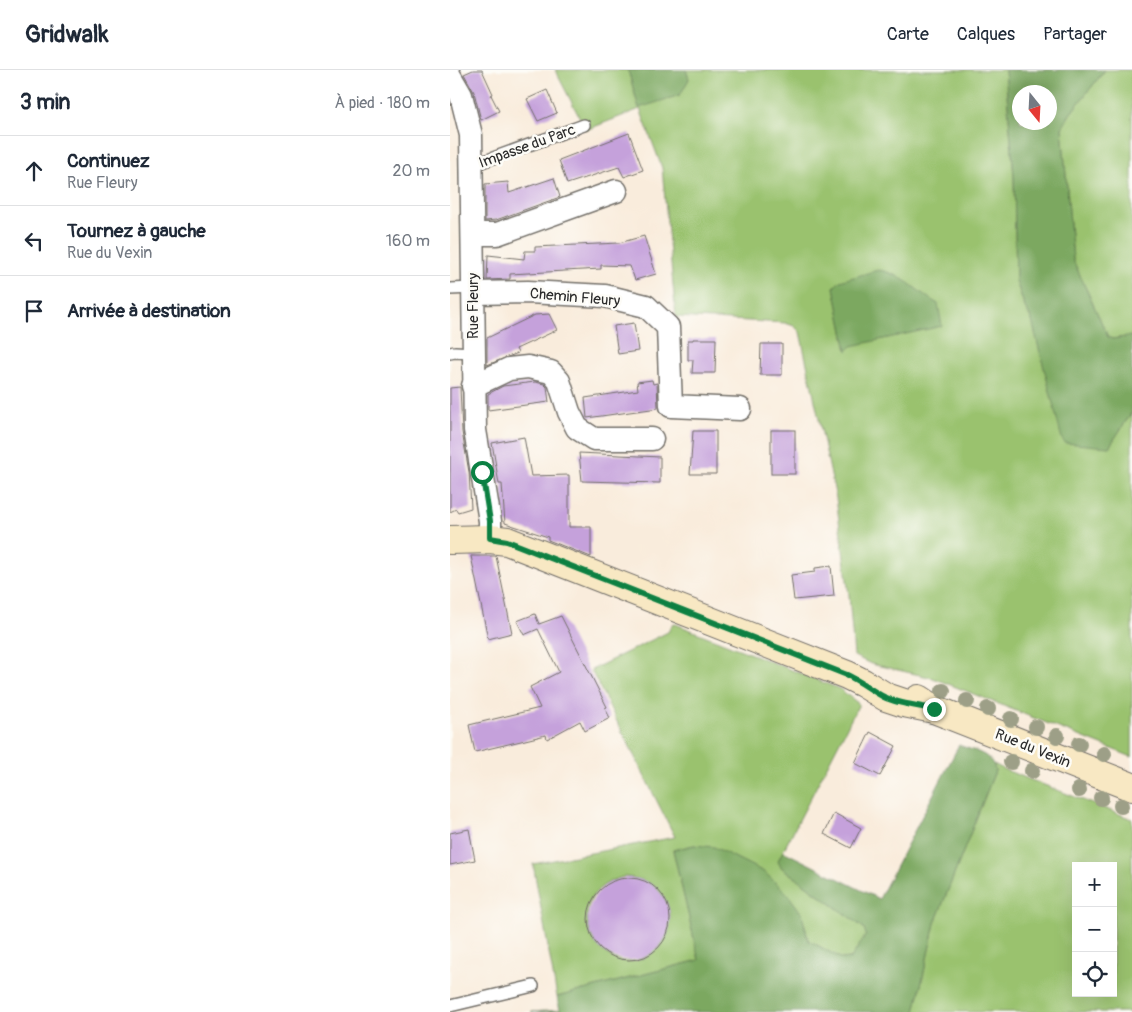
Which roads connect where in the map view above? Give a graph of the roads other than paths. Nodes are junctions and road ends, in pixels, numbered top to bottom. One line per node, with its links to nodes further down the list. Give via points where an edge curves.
1 (450, 76): 3 (street, Rue Fleury, via 467,115)
2 (584, 125): 3 (lane, Impasse du Parc)
3 (471, 166): 5 (street, Rue Fleury)
4 (616, 191): 5 (street, via 497,234)
5 (473, 234): 7 (street, Rue Fleury)
6 (450, 289): 7 (lane)
7 (474, 290): 8 (street, Rue Fleury); 11 (street, Chemin Fleury, via 604,296 646,306 668,327 671,406)
8 (473, 353): 9 (lane); 10 (street, Rue Fleury)
9 (450, 354)
10 (473, 386): 12 (street, via 508,369 551,372 559,381 568,412 577,428 594,439); 13 (street, Rue Fleury, via 475,430)
11 (740, 409)
12 (652, 439)
13 (490, 538): 14 (street, Rue du Vexin); 15 (street, Rue du Vexin, via 507,541 847,675 886,697 934,709)
14 (450, 540)
15 (1132, 787)
16 (534, 986): 17 (lane)
17 (450, 1006)

